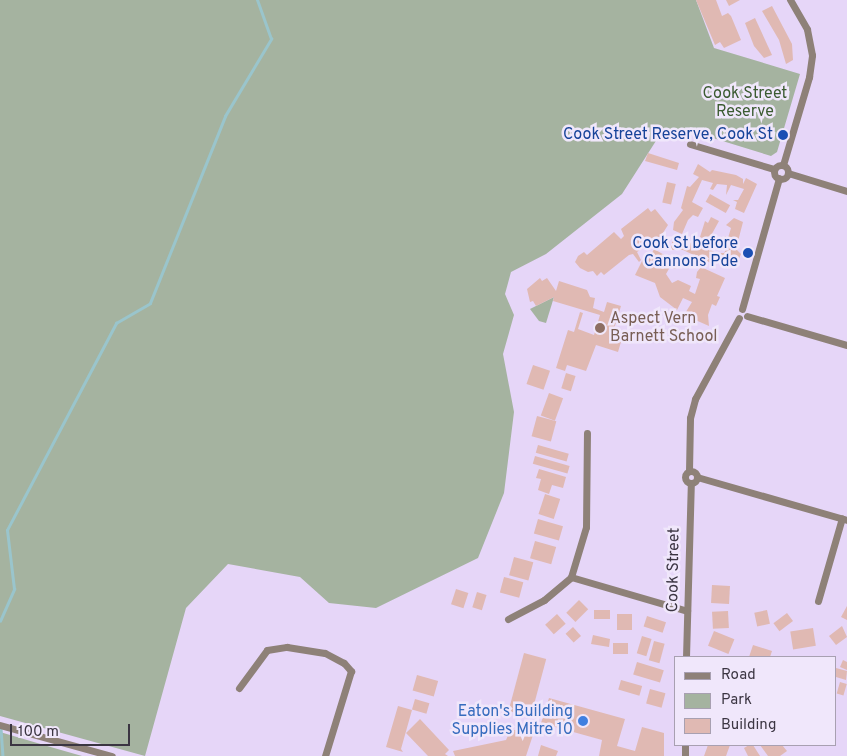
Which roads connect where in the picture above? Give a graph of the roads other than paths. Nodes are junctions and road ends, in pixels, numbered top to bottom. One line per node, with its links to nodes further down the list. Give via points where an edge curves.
1 (790, 0): 3 (street, via 807,29 812,55 809,77)
2 (690, 144): 4 (street)
3 (783, 165): 4 (street); 5 (street)
4 (774, 169): 6 (street)
5 (788, 173): 6 (street); 7 (street)
6 (779, 178): 8 (street)
7 (847, 191)
8 (742, 309): 9 (street); 10 (street, via 737,313)
9 (747, 316): 10 (street); 11 (street)
10 (739, 318): 13 (street, via 695,398 690,418)
11 (847, 345)
12 (587, 433): 17 (street, via 586,527)
13 (689, 471): 14 (street); 15 (street, Cook Street, via 685,476)
14 (697, 476): 15 (street); 16 (street)
15 (691, 483): 19 (street, Cook Street)
16 (844, 519): 18 (street)
17 (571, 577): 19 (street); 20 (street, via 544,600)
18 (818, 601)
19 (687, 611): 21 (street, Cook Street)
20 (508, 619)
21 (686, 656)
22 (239, 688): 25 (street, via 268,650 287,646 325,653 344,663 351,671)
23 (0, 725): 24 (street)
24 (112, 756)
25 (325, 756)

